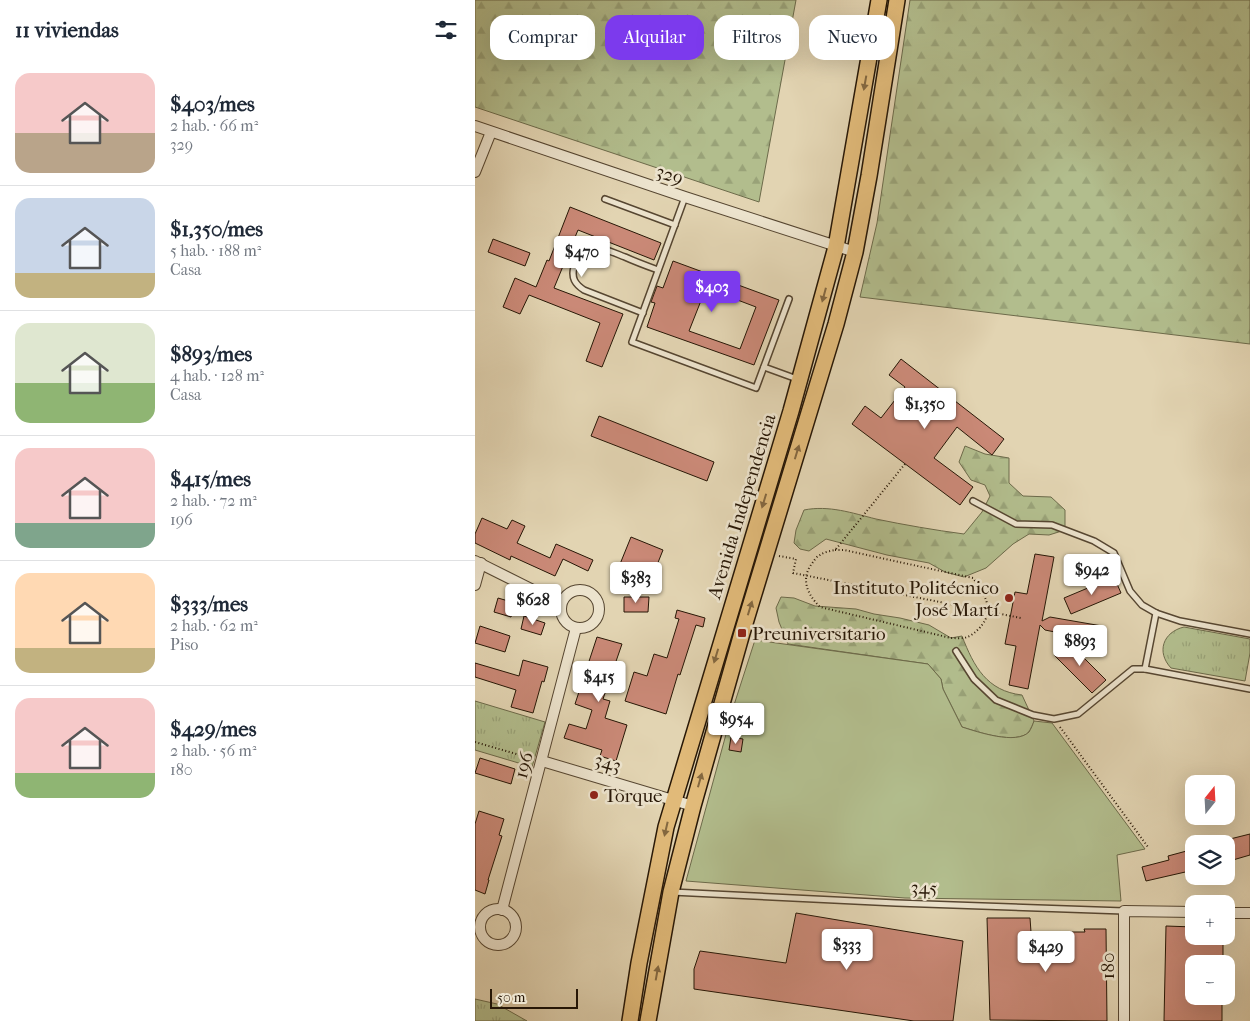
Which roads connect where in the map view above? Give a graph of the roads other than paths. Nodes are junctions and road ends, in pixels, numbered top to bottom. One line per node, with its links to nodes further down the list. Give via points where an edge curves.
1 (879, 0): 9 (main road, Avenida Independencia, one-way to 9)
2 (897, 0): 10 (main road, Avenida Independencia)
3 (475, 126): 4 (street, 329)
4 (491, 132): 5 (street); 6 (street, 329)
5 (475, 172)
6 (685, 198): 8 (lane); 9 (street, 329)
7 (605, 199): 8 (lane)
8 (675, 226): 11 (lane)
9 (837, 247): 10 (street, 329); 15 (main road, Avenida Independencia, one-way to 15)
10 (855, 252): 28 (main road, Avenida Independencia, one-way to 10)
11 (658, 270): 13 (lane); 13 (lane, via 601,247 590,248 576,260 573,271 576,285)
12 (789, 299): 14 (lane)
13 (643, 313): 14 (lane, via 632,342 756,388)
14 (764, 367): 15 (lane)
15 (800, 381): 27 (main road, Avenida Independencia, one-way to 27)
16 (973, 501): 20 (lane, via 1016,524 1052,524 1114,553 1129,591 1141,606)
17 (478, 562): 18 (street); 19 (street)
18 (475, 585)
19 (561, 604): 21 (street, via 562,617); 21 (street, via 574,591 587,592 596,600 599,612 593,623)
20 (1156, 613): 22 (lane, via 1180,621); 24 (lane)
21 (576, 628): 26 (street, 196)
22 (1250, 634)
23 (956, 651): 24 (lane, via 974,679 997,700 1033,715 1054,718 1078,714 1133,669)
24 (1145, 669): 25 (lane)
25 (1250, 689)
26 (542, 761): 27 (street, 343); 31 (street, 196)
27 (674, 800): 28 (street, 343); 29 (main road, Avenida Independencia, one-way to 29)
28 (693, 806): 30 (main road, Avenida Independencia)
29 (653, 890): 30 (street, 345); 37 (main road, Avenida Independencia)
30 (671, 892): 32 (lane, 345); 38 (main road, Avenida Independencia, one-way to 30)
31 (502, 910): 36 (street, via 488,912); 36 (street, via 511,914 516,926 509,942 492,944 483,937)
32 (1124, 911): 33 (street, 345); 39 (street, 180)
33 (1185, 912)
34 (1235, 913): 35 (street)
35 (1250, 913)
36 (478, 926)
37 (630, 1021)
38 (648, 1021)
39 (1124, 1021)

